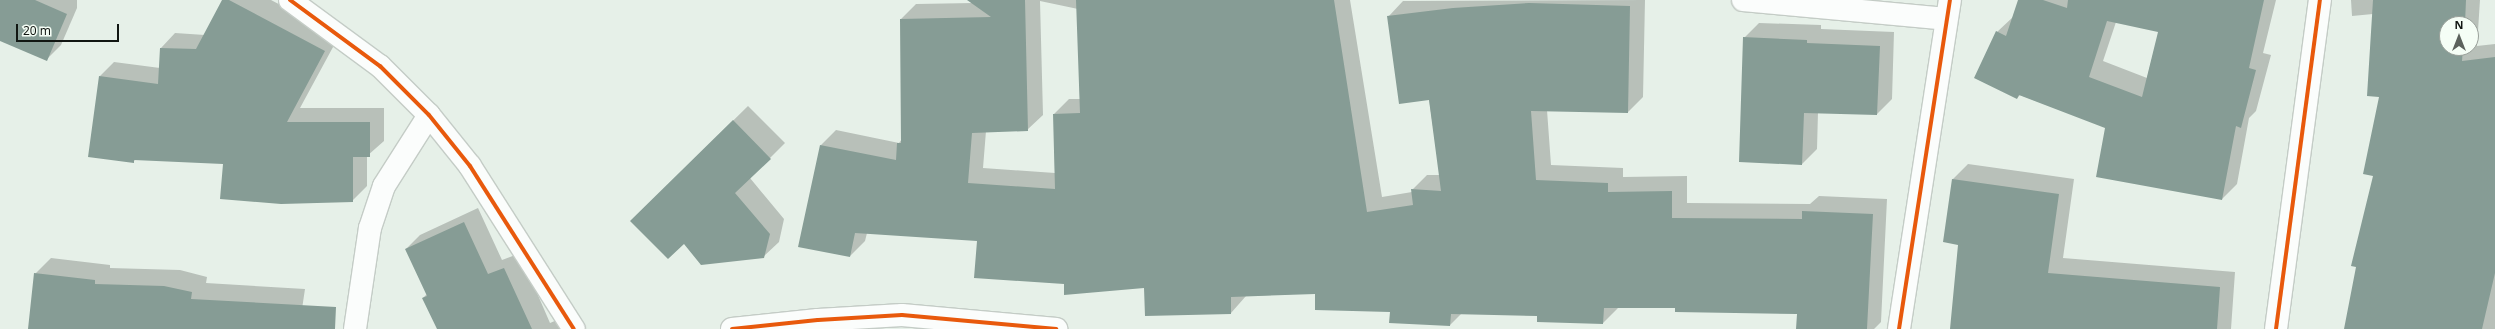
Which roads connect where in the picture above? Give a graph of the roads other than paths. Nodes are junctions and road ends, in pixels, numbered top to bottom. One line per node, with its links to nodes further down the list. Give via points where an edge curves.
1 (290, 0): 5 (street, via 380,66)
2 (1743, 0): 4 (street)
3 (2320, 0): 11 (street)
4 (1948, 10): 10 (street)
5 (429, 115): 6 (street, via 384,186 370,228); 7 (street, via 470,166)
6 (355, 329)
7 (574, 329)
8 (732, 329): 9 (street, via 902,315)
9 (1056, 329)
10 (1899, 329)
11 (2276, 329)

